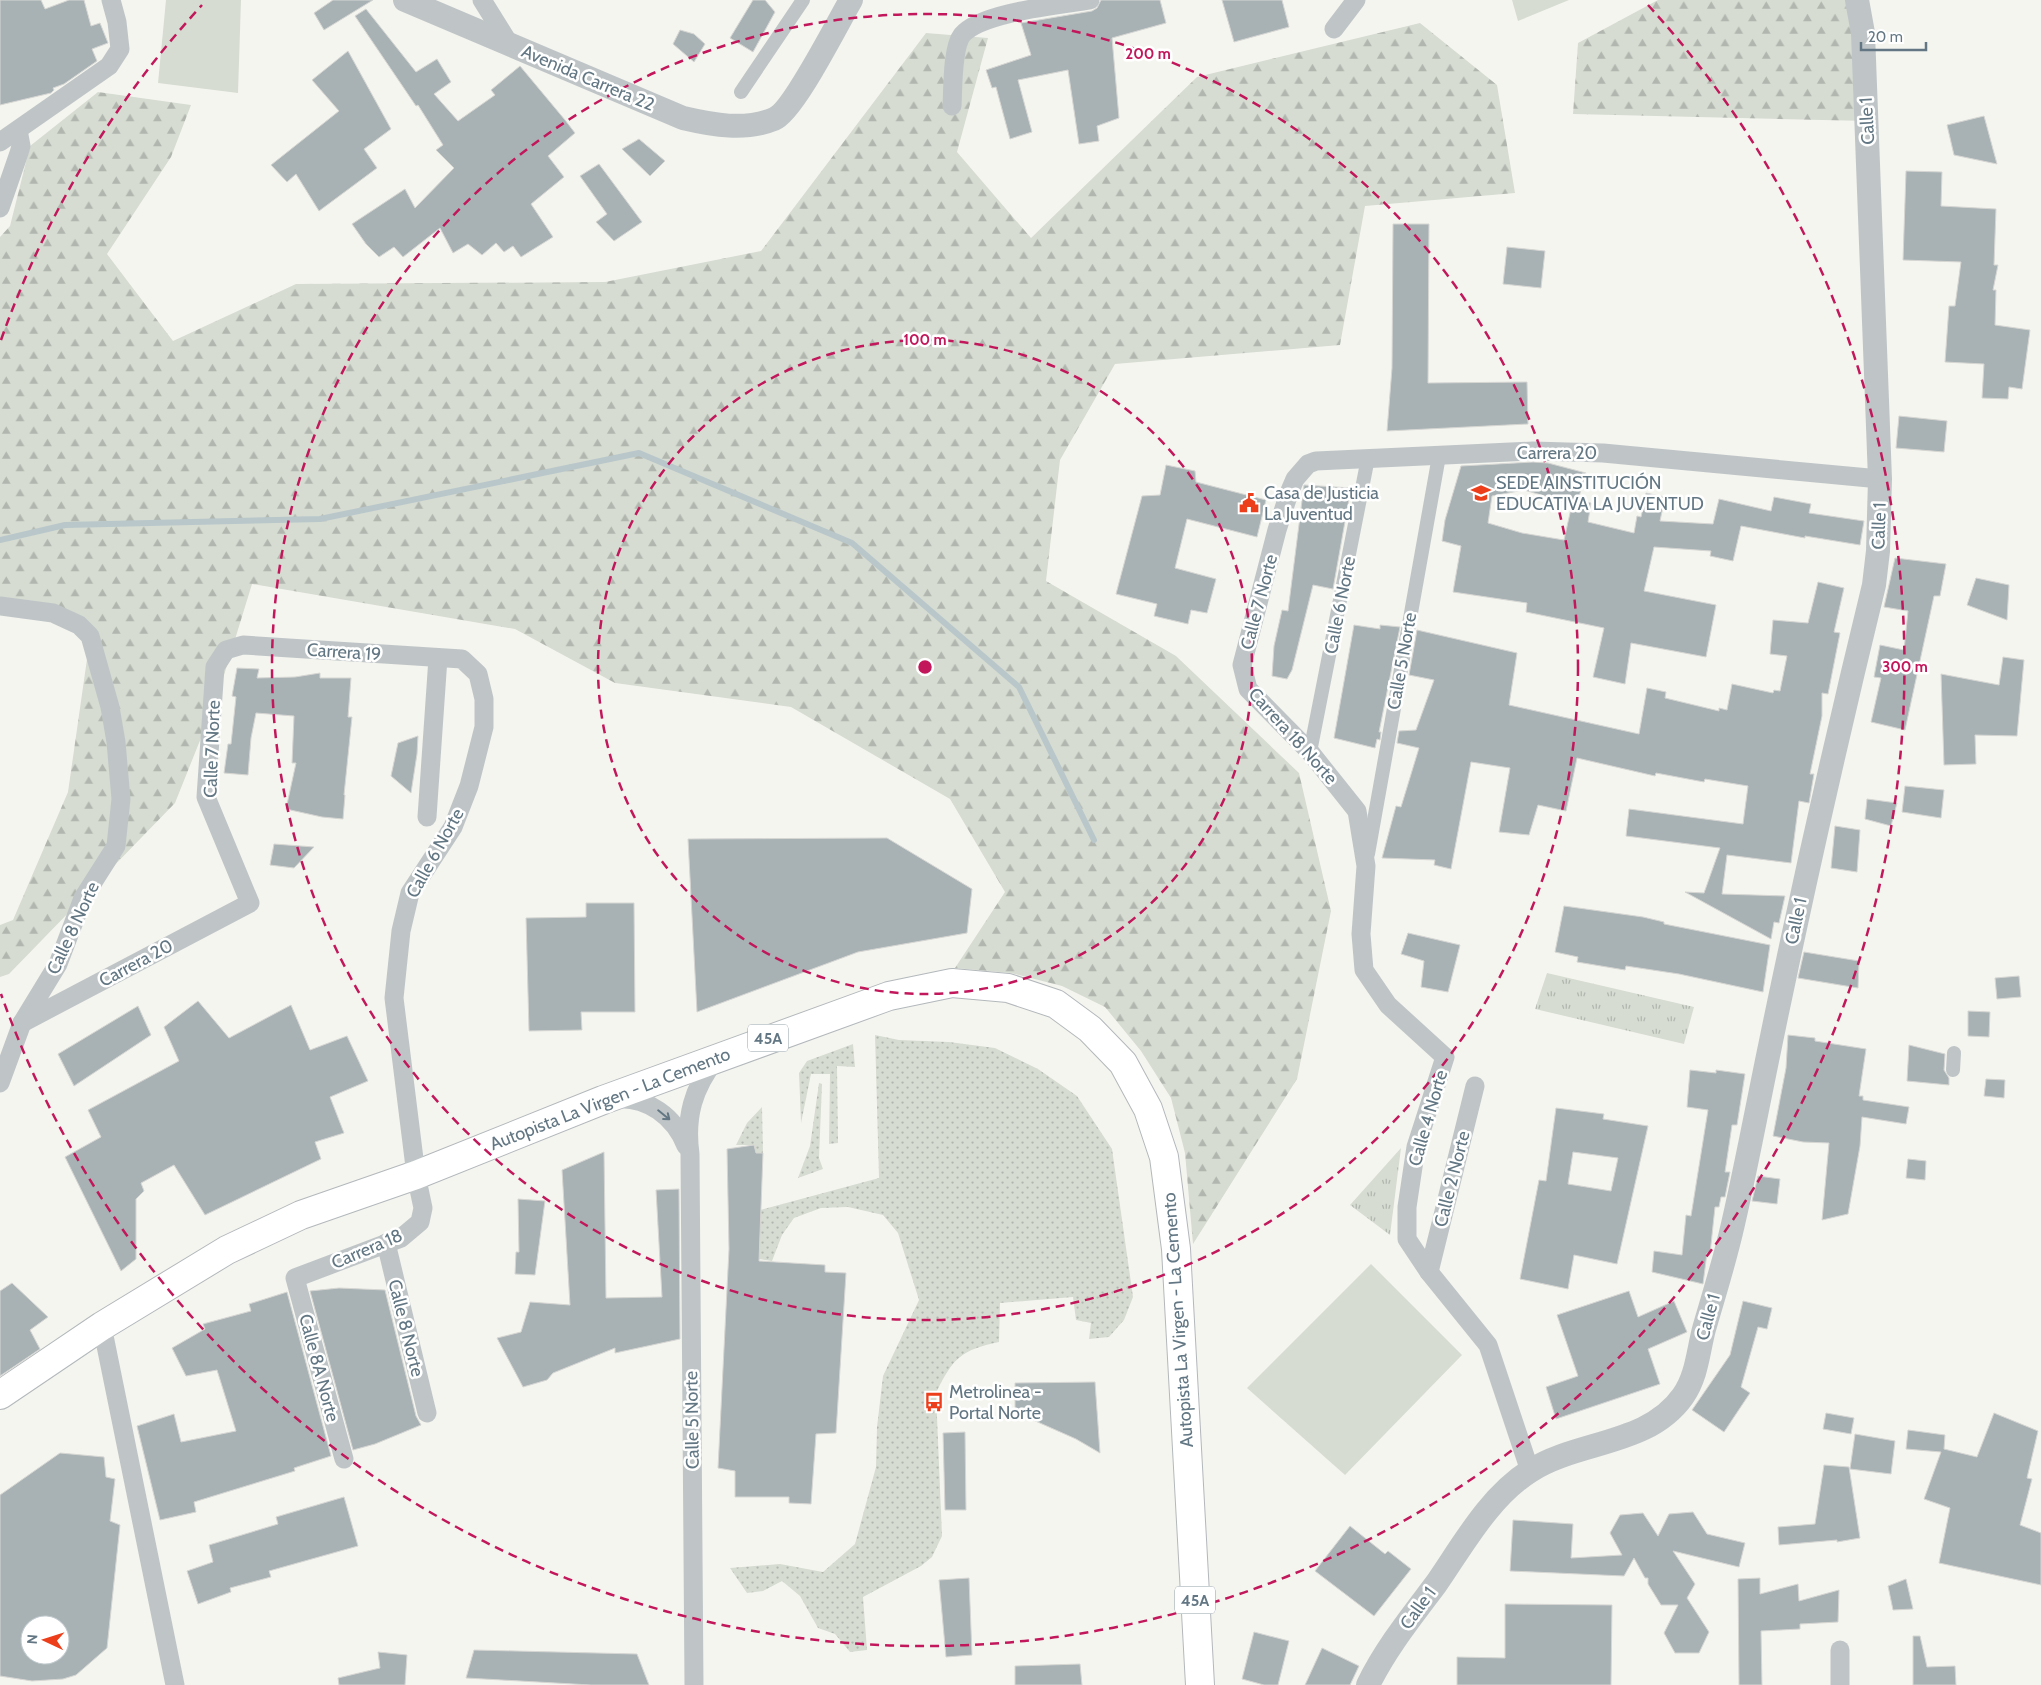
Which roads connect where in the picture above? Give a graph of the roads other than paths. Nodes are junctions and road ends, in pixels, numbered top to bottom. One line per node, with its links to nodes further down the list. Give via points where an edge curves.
1 (111, 0): 13 (street, via 118,22 120,49 109,66)
2 (405, 0): 10 (street, Avenida Carrera 22)
3 (482, 0): 10 (street)
4 (803, 0): 11 (street)
5 (851, 0): 10 (street, Avenida Carrera 22, via 793,100 776,119 750,126 726,126 683,118)
6 (1090, 0): 12 (street, via 1009,13 967,32 957,48)
7 (1356, 0): 9 (street)
8 (1857, 0): 18 (street, Calle 1, via 1864,43)
9 (1334, 29)
10 (510, 45)
11 (742, 92)
12 (952, 106)
13 (18, 130): 14 (street); 15 (street, via 21,146)
14 (0, 142)
15 (0, 208)
16 (1439, 456): 17 (street, Carrera 20); 18 (street, Carrera 20, via 1534,451 1603,453); 27 (street, Calle 5 Norte)
17 (1368, 458): 19 (street, Carrera 20, via 1308,464 1295,479); 25 (street, Calle 6 Norte)
18 (1880, 479): 46 (street, Calle 1, via 1874,585 1818,817 1733,1227 1692,1380 1674,1406 1651,1425 1629,1435 1578,1449)
19 (1277, 530): 24 (street, Calle 7 Norte, via 1242,665)
20 (0, 606): 29 (street, Calle 8 Norte, via 53,613 79,625 90,636 110,707 121,799 116,846 83,898 58,964)
21 (226, 650): 22 (street, Carrera 19, via 243,645); 28 (street, Calle 7 Norte, via 215,667 206,797)
22 (438, 658): 23 (street, Carrera 19); 26 (street, Calle 6 Norte)
23 (462, 659): 38 (street, Calle 6 Norte, via 478,674 484,698 484,727 469,786 453,827 410,893 401,931 394,998)
24 (1244, 675): 25 (street, Carrera 18 Norte, via 1248,689)
25 (1310, 752): 27 (street, Carrera 18 Norte, via 1357,811)
26 (427, 818)
27 (1366, 866): 31 (street, Carrera 18 Norte, via 1361,934 1364,970 1388,1006)
28 (250, 904): 29 (street, Carrera 20)
29 (22, 1023): 34 (street, Calle 8 Norte)
30 (1954, 1053): 33 (street)
31 (1445, 1057): 40 (street, Calle 4 Norte, via 1416,1147 1407,1207 1407,1239)
32 (716, 1058): 36 (main road, Autopista La Virgen - La Cemento / 45A); 37 (street, Calle 5 Norte, via 703,1075 688,1113); 50 (main road, Autopista La Virgen - La Cemento / 45A, via 889,996 952,983 1008,988 1056,1004 1090,1029 1123,1063 1148,1109 1164,1157 1176,1248)
33 (1953, 1070)
34 (0, 1083)
35 (1475, 1086): 40 (street, Calle 2 Norte)
36 (602, 1100): 37 (street, Calle 5 Norte, one-way to 37, via 626,1098 648,1103 667,1116 681,1133); 38 (main road, Autopista La Virgen - La Cemento / 45A)
37 (690, 1154): 49 (street, Calle 5 Norte)
38 (416, 1175): 39 (street, Carrera 18, via 423,1208 420,1222 401,1238); 42 (main road, Autopista La Virgen - La Cemento / 45A, via 301,1215 228,1250)
39 (386, 1244): 41 (street, Carrera 18); 44 (street, Calle 8 Norte)
40 (1429, 1272): 46 (street, via 1488,1345)
41 (295, 1278): 45 (street, Calle 8A Norte)
42 (102, 1326): 43 (main road, Autopista La Virgen - La Cemento / 45A); 48 (street)
43 (0, 1395)
44 (427, 1413)
45 (344, 1459)
46 (1530, 1471): 51 (street, Calle 1, via 1486,1513 1388,1650)
47 (1840, 1650): 52 (street)
48 (175, 1685)
49 (694, 1685)
50 (1200, 1685)
51 (1368, 1685)
52 (1840, 1685)

